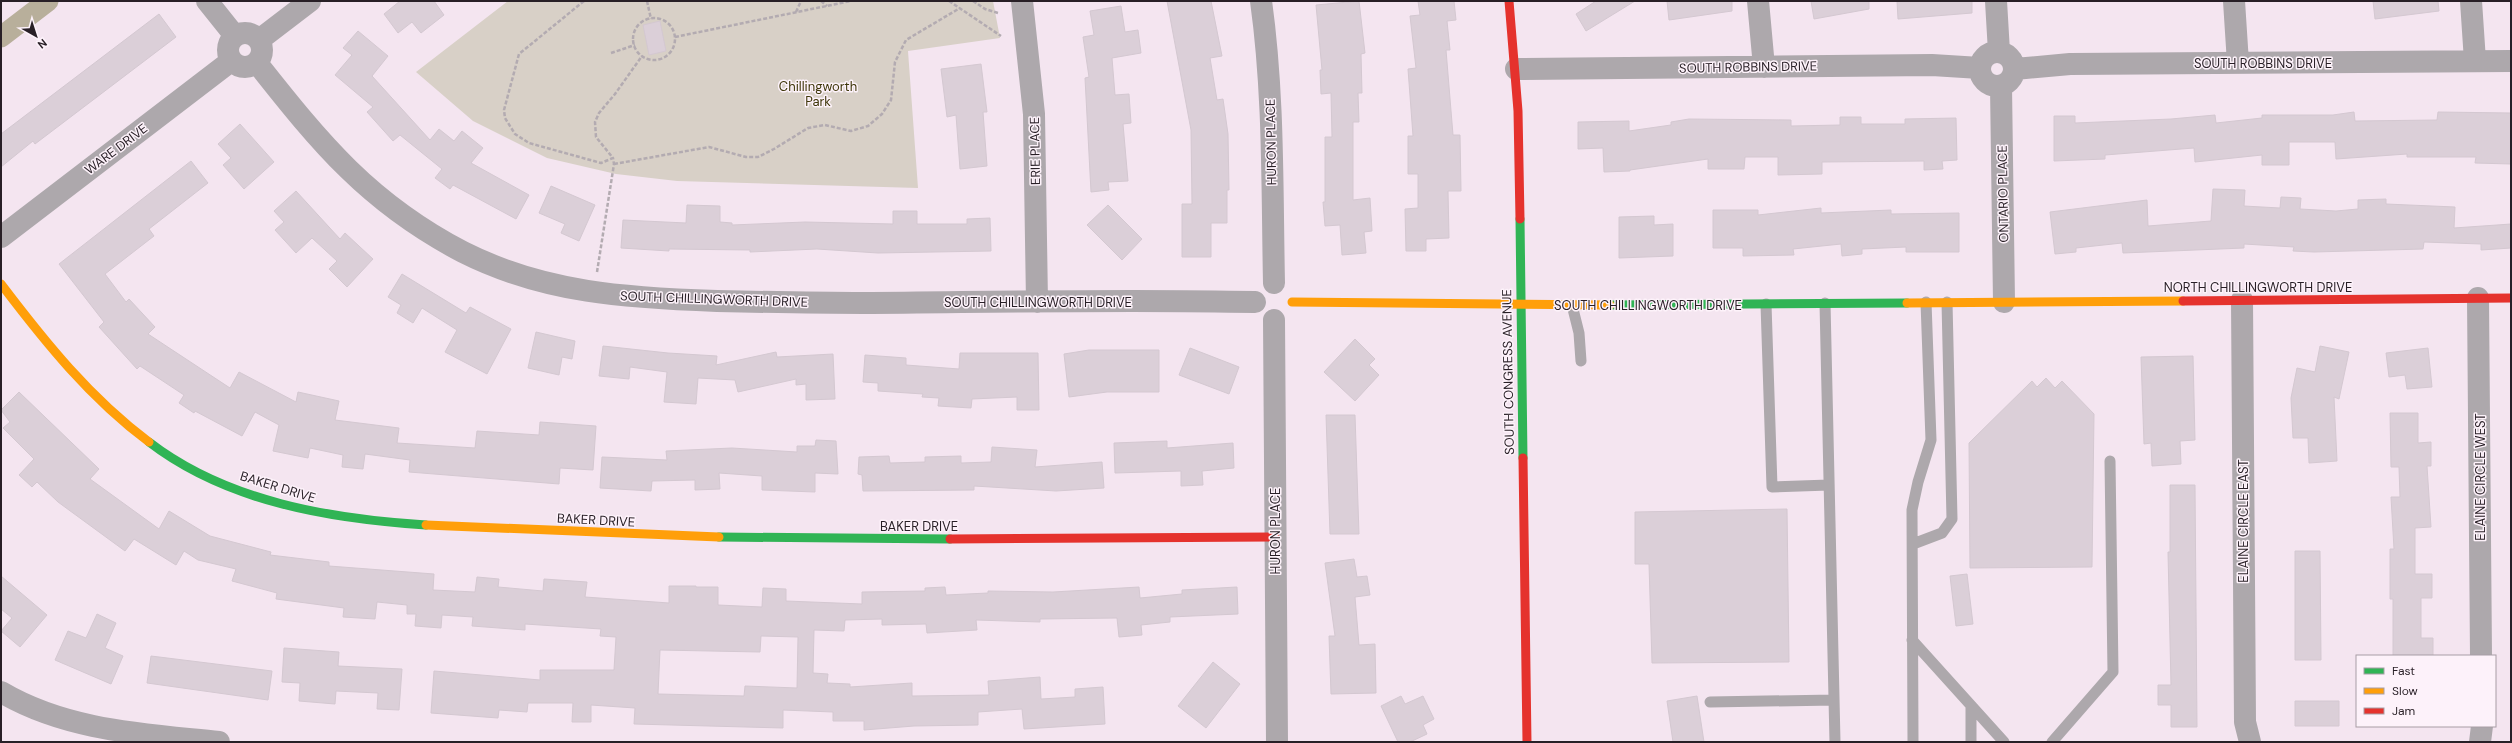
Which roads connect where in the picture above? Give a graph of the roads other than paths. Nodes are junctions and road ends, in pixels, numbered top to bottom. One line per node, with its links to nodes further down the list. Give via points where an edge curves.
1 (207, 1): 10 (street)
2 (310, 1): 11 (street)
3 (1022, 1): 29 (street, ERIE PLACE, via 1034,114)
4 (1261, 1): 24 (street, HURON PLACE, via 1272,117)
5 (1509, 1): 20 (street, SOUTH CONGRESS AVENUE)
6 (1758, 1): 18 (street)
7 (1996, 1): 12 (street)
8 (2234, 1): 17 (street)
9 (2471, 1): 14 (street)
10 (235, 36): 11 (street, via 248,33); 13 (street, via 228,48)
11 (259, 40): 16 (street, via 263,49)
12 (1999, 52): 19 (street, via 1987,55); 21 (street, via 2012,60)
13 (231, 61): 16 (street, via 244,68); 23 (street, WARE DRIVE)
14 (2475, 61): 15 (street, SOUTH ROBBINS DRIVE); 17 (street, SOUTH ROBBINS DRIVE)
15 (2511, 61)
16 (257, 63): 29 (street, SOUTH CHILLINGWORTH DRIVE, via 314,135 350,173 390,206 419,227 464,252 546,283 597,294 652,299 812,303)
17 (2238, 63): 21 (street, SOUTH ROBBINS DRIVE, via 2070,64)
18 (1764, 67): 19 (street, SOUTH ROBBINS DRIVE, via 1932,65); 20 (street, SOUTH ROBBINS DRIVE)
19 (1980, 68): 22 (street, via 1984,81)
20 (1516, 69): 38 (street, SOUTH CONGRESS AVENUE)
21 (2015, 69): 22 (street, via 2010,81)
22 (2001, 86): 34 (street, ONTARIO PLACE)
23 (1, 237)
24 (1274, 283): 30 (street, via 1260,288); 31 (street, via 1288,289)
25 (1, 284): 43 (street, BAKER DRIVE, via 60,362 95,399 133,432 176,460 221,483 268,500 318,513 480,527 623,535 806,540)
26 (2478, 298): 27 (street, NORTH CHILLINGWORTH DRIVE); 28 (street, NORTH CHILLINGWORTH DRIVE); 46 (street, ELAINE CIRCLE WEST)
27 (2511, 298)
28 (2242, 300): 34 (street, NORTH CHILLINGWORTH DRIVE); 60 (street, ELAINE CIRCLE EAST, via 2245,722)
29 (1037, 302): 30 (street, SOUTH CHILLINGWORTH DRIVE)
30 (1255, 302): 39 (street, via 1262,317)
31 (1292, 302): 38 (street, SOUTH CHILLINGWORTH DRIVE); 39 (street, via 1286,316)
32 (1926, 302): 33 (street, SOUTH CHILLINGWORTH DRIVE); 35 (street, SOUTH CHILLINGWORTH DRIVE); 44 (lane, via 1931,440 1912,510)
33 (1947, 302): 34 (street, SOUTH CHILLINGWORTH DRIVE); 44 (lane, via 1952,519 1942,533)
34 (2004, 302)
35 (1825, 303): 36 (street, SOUTH CHILLINGWORTH DRIVE); 42 (lane)
36 (1766, 304): 37 (street, SOUTH CHILLINGWORTH DRIVE); 42 (lane, via 1772,487)
37 (1572, 305): 38 (street, SOUTH CHILLINGWORTH DRIVE); 40 (lane, via 1579,333)
38 (1520, 306): 54 (street, SOUTH CONGRESS AVENUE)
39 (1274, 320): 43 (street, HURON PLACE)
40 (1581, 361)
41 (2110, 462): 59 (lane, via 2112,672)
42 (1829, 485): 48 (lane)
43 (1276, 537): 53 (street, HURON PLACE)
44 (1913, 544): 45 (lane)
45 (1912, 640): 50 (lane); 56 (lane)
46 (2481, 655)
47 (1, 692): 52 (street, via 45,714 82,725)
48 (1834, 700): 49 (lane); 55 (lane)
49 (1710, 702)
50 (1971, 706): 57 (lane); 58 (lane)
51 (2482, 727): 61 (street)
52 (219, 742)
53 (1277, 742)
54 (1527, 742)
55 (1835, 742)
56 (1913, 742)
57 (1972, 742)
58 (2004, 742)
59 (2052, 742)
60 (2250, 742)
61 (2480, 742)

